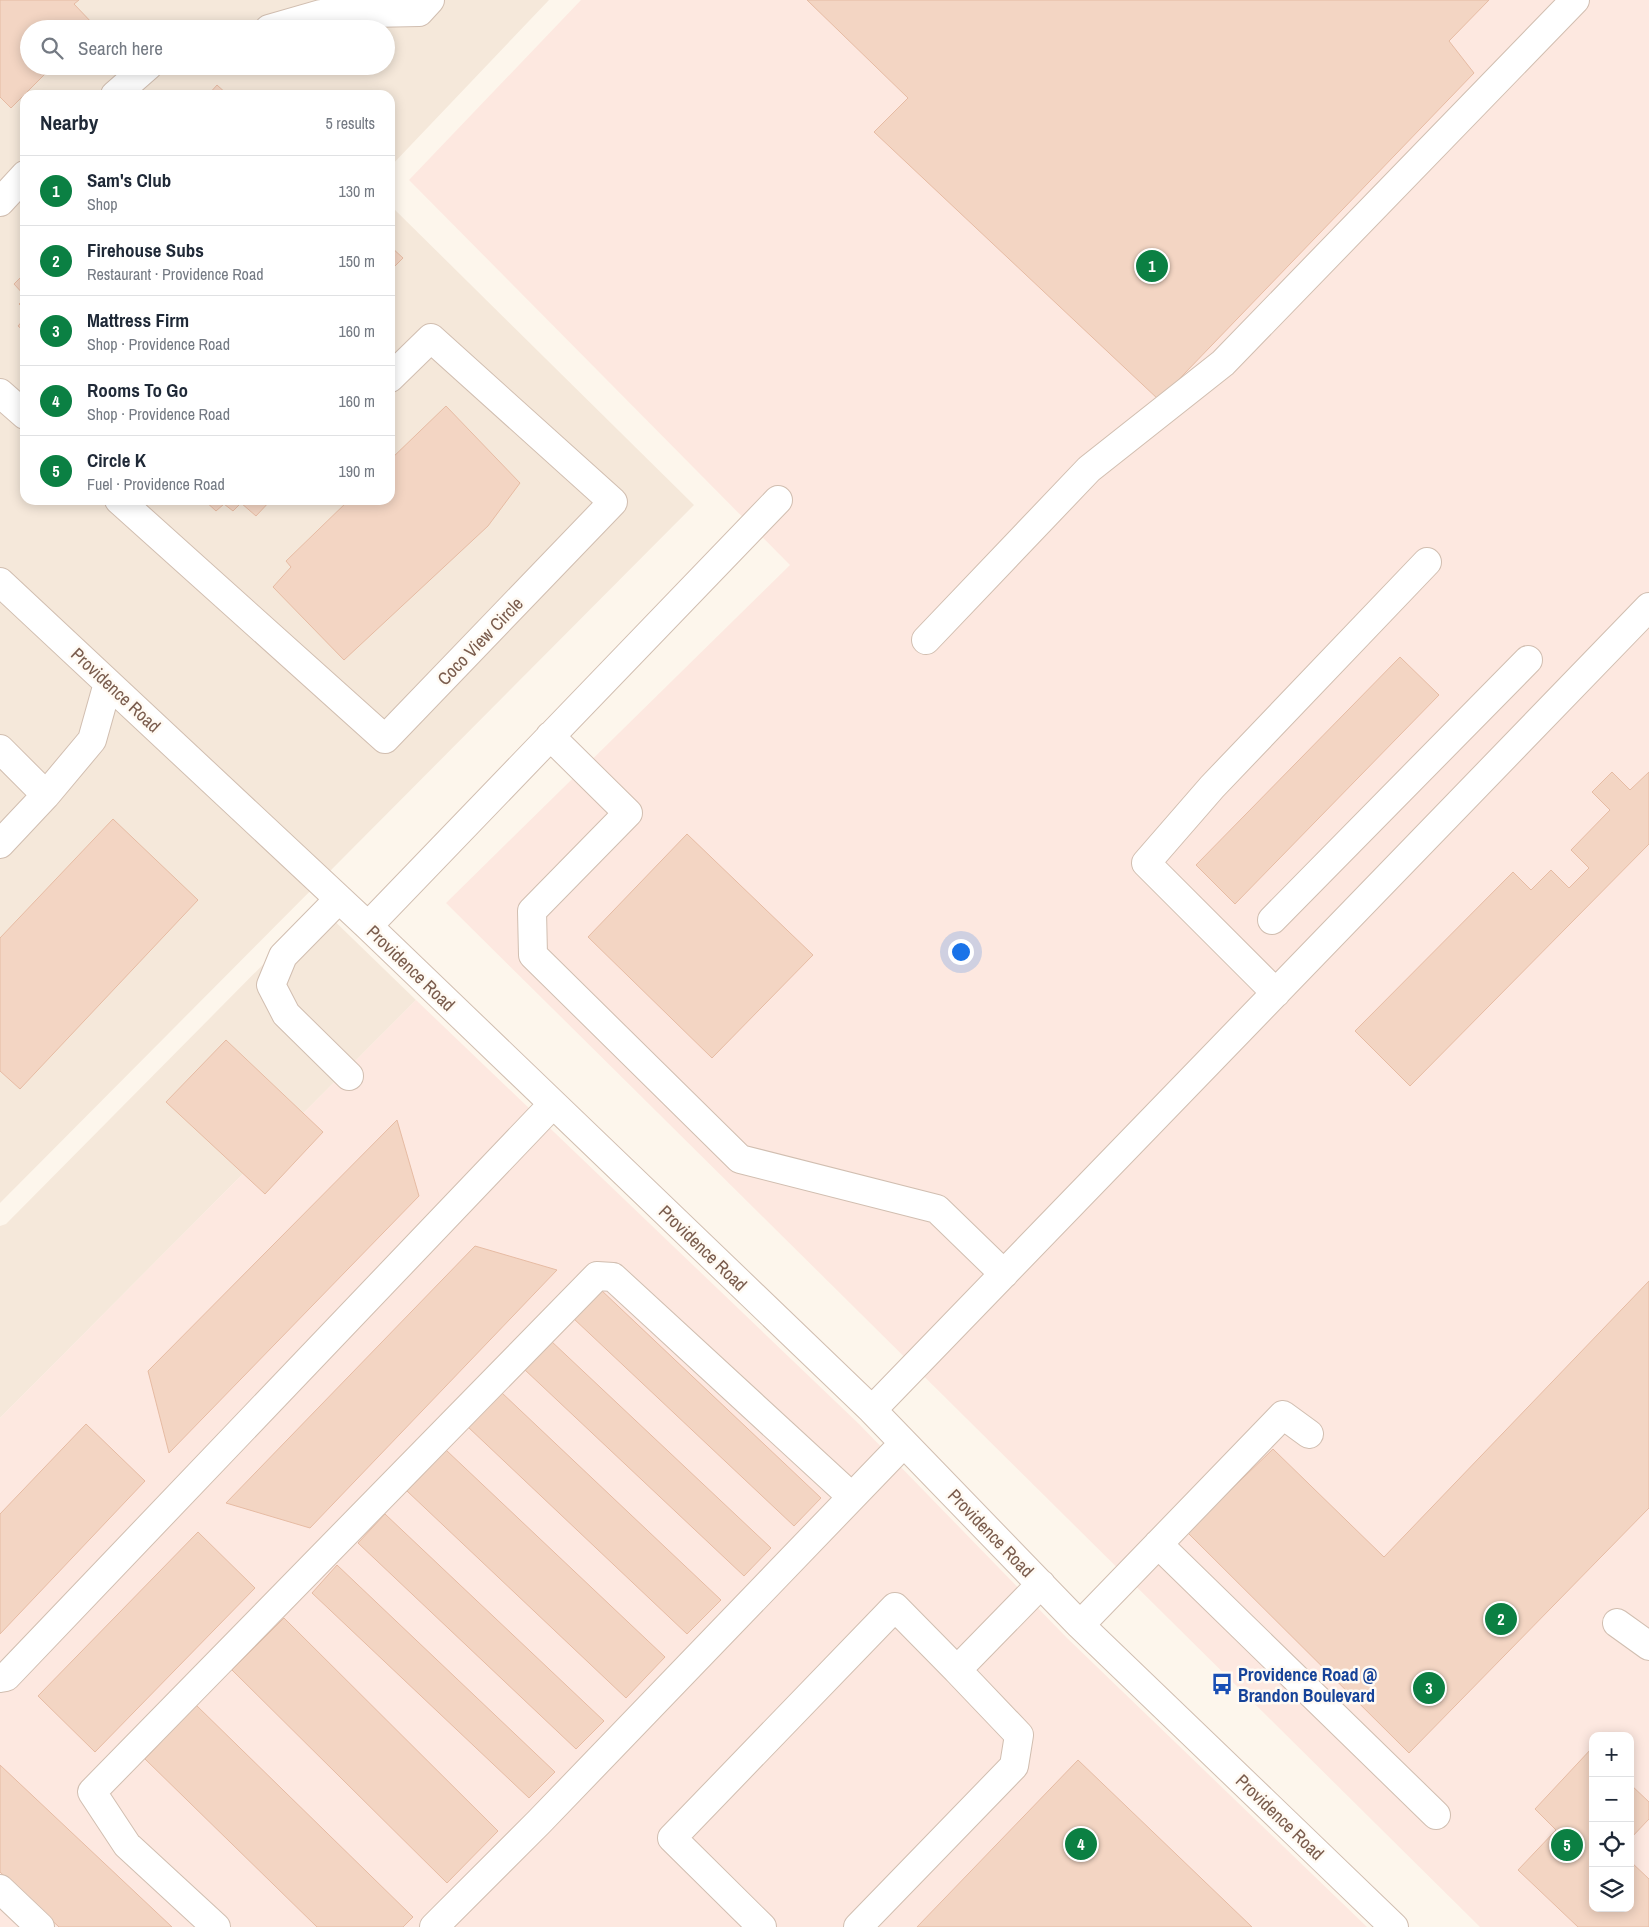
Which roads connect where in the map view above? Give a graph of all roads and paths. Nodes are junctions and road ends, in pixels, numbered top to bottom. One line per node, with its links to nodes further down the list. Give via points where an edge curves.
1 (1575, 0): 16 (street, via 1223,363 1089,469)
2 (418, 4): 3 (street, via 321,14)
3 (300, 20)
4 (138, 75): 5 (street)
5 (121, 90)
6 (20, 180): 7 (street)
7 (0, 202)
8 (395, 373): 12 (street, Coco View Circle, via 431,338 613,502 385,739)
9 (0, 393): 10 (street)
10 (20, 411)
11 (778, 500): 19 (street)
12 (125, 505)
13 (1427, 562): 26 (street, via 1212,787 1146,863)
14 (0, 582): 18 (street, Providence Road)
15 (1649, 607): 26 (street)
16 (926, 640)
17 (1528, 660): 24 (street)
18 (108, 683): 21 (street, via 92,740); 23 (street, Providence Road)
19 (550, 736): 25 (street); 29 (street, via 628,813 532,911 533,956 740,1159 937,1209)
20 (0, 749): 21 (street)
21 (46, 795): 22 (street)
22 (0, 844)
23 (339, 899): 25 (street, Providence Road); 27 (street, via 283,956 271,985 286,1014)
24 (1272, 920)
25 (368, 926): 28 (street, Providence Road)
26 (1276, 993): 29 (street)
27 (348, 1076)
28 (553, 1104): 30 (street, Providence Road); 40 (street, via 27,1656 6,1677)
29 (1004, 1274): 30 (street)
30 (872, 1410): 32 (street, Providence Road)
31 (1310, 1434): 34 (street, via 1283,1415)
32 (904, 1444): 33 (street); 35 (street, Providence Road)
33 (852, 1497): 44 (street, via 613,1277 597,1276 92,1792 127,1846); 45 (street)
34 (1158, 1544): 37 (street); 41 (street)
35 (1040, 1584): 37 (street, Providence Road); 39 (street)
36 (1617, 1623): 38 (street)
37 (1080, 1625): 48 (street, Providence Road)
38 (1649, 1646)
39 (957, 1670): 46 (street, via 895,1607 672,1838); 47 (street, via 1019,1735 1014,1766)
40 (0, 1678)
41 (1436, 1815)
42 (0, 1889): 43 (street)
43 (40, 1927)
44 (216, 1927)
45 (434, 1927)
46 (762, 1927)
47 (858, 1927)
48 (1394, 1927)

